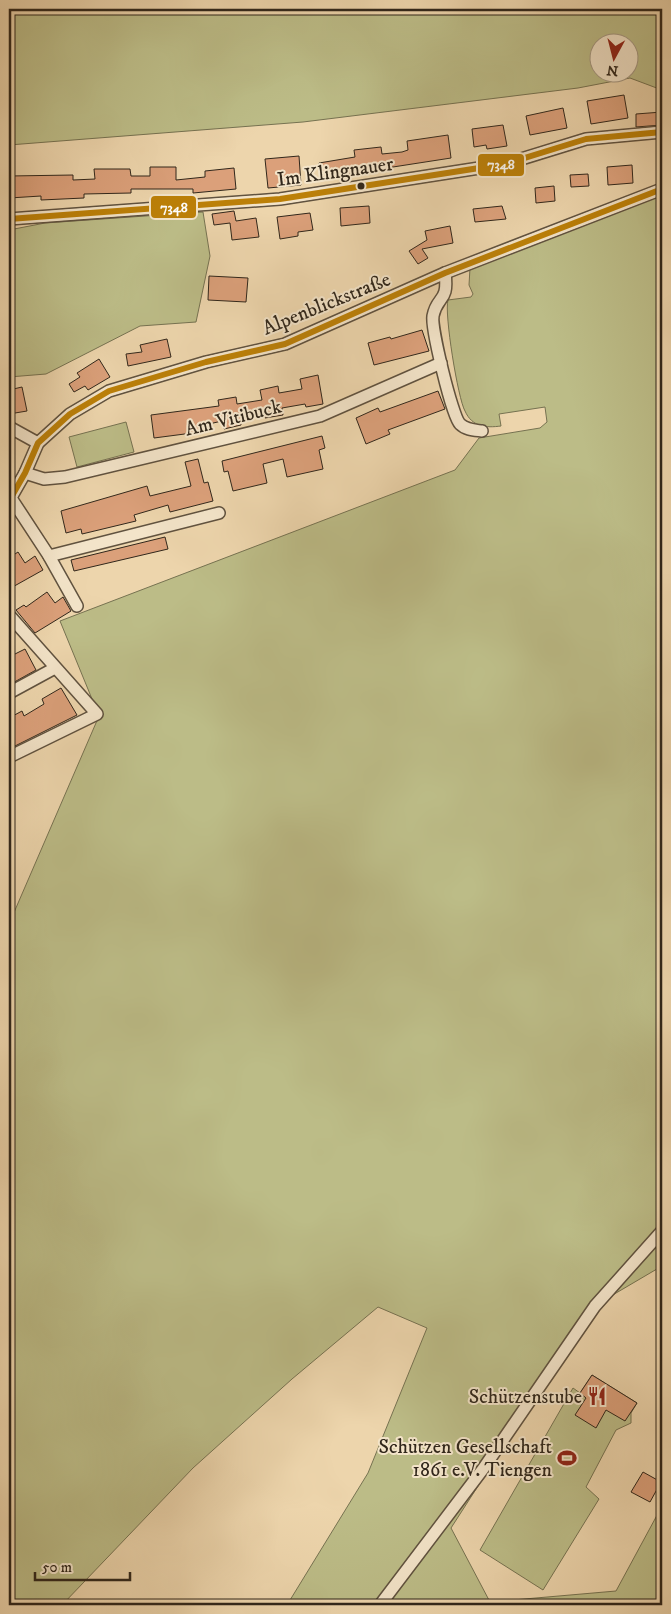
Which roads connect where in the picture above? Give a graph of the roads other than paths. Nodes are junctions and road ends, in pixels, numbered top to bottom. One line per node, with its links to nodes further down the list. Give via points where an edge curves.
1 (662, 132): 3 (street, Im Klingnauer, via 586,139 505,164 280,198)
2 (662, 189): 4 (street, Alpenblickstraße)
3 (9, 219)
4 (444, 273): 5 (street, via 447,288 432,318); 8 (street, Alpenblickstraße, via 285,344 206,362 109,391 70,414)
5 (441, 363): 7 (street, via 454,414 470,430); 9 (street, Am Vitibuck, via 320,416 65,478 44,479)
6 (9, 427): 8 (street)
7 (482, 431)
8 (38, 443): 9 (street, Alpenblickstraße)
9 (25, 473): 10 (street, Alpenblickstraße)
10 (10, 500): 12 (street, Alpenblickstraße)
11 (219, 513): 12 (street)
12 (49, 556): 13 (street, Alpenblickstraße)
13 (77, 606)
14 (11, 621): 15 (street)
15 (55, 668): 16 (street); 17 (street, via 96,714)
16 (9, 693)
17 (9, 758)
18 (662, 1231): 19 (street, via 595,1306 483,1469)
19 (380, 1605)

